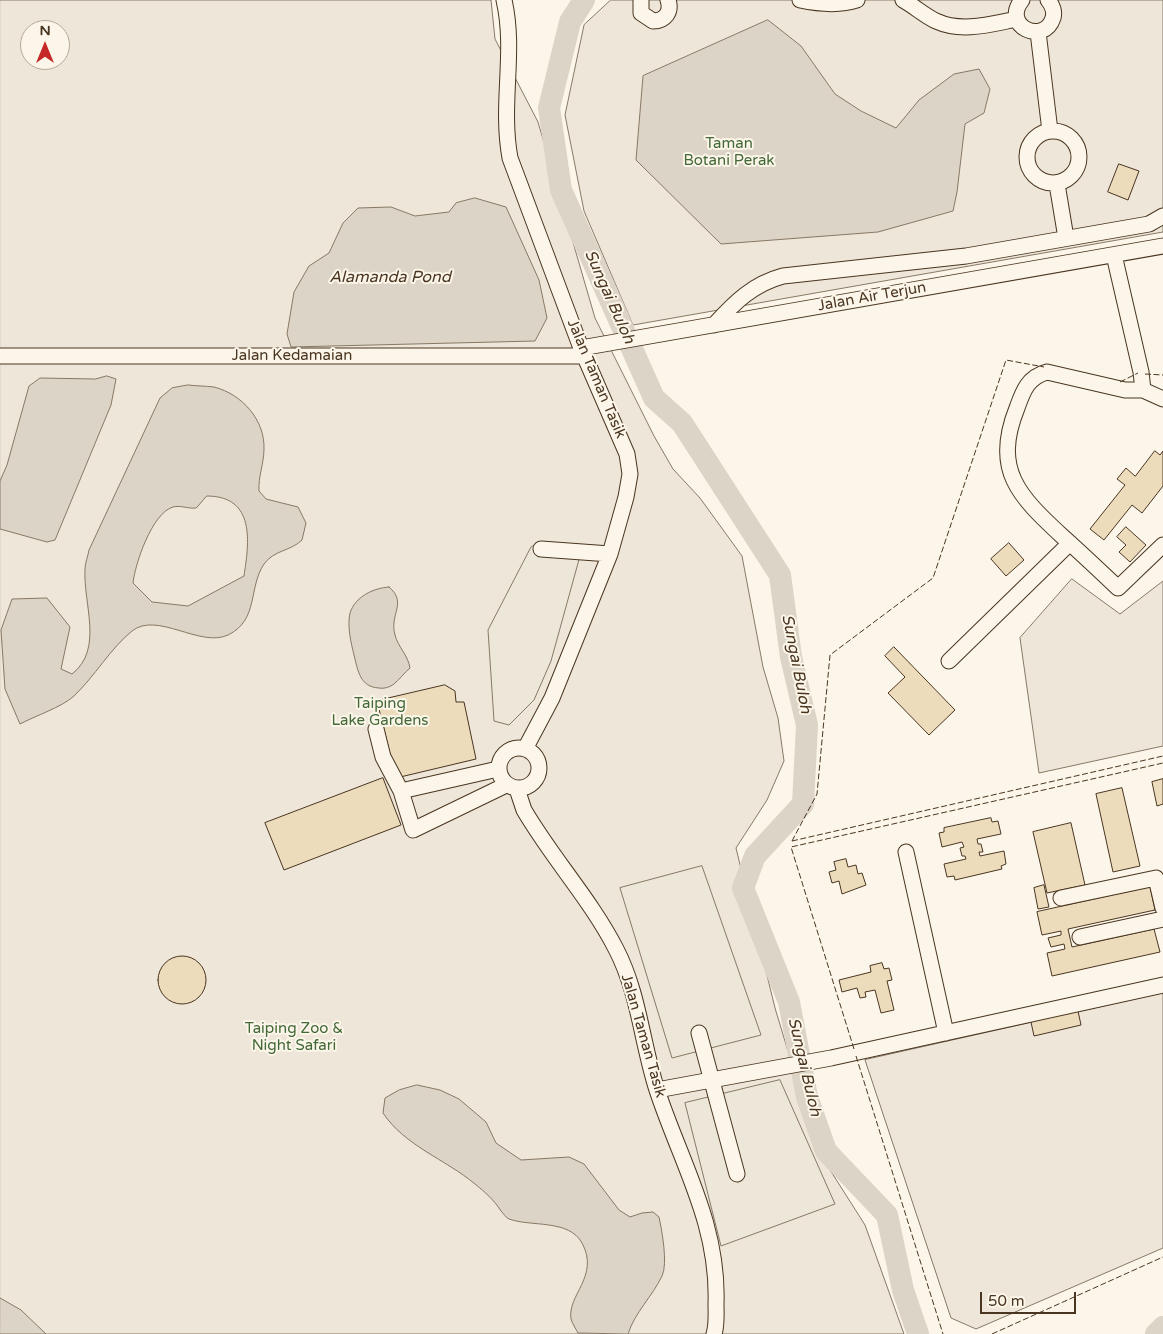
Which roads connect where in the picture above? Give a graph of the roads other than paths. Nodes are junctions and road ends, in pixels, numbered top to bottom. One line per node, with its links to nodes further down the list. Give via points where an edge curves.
1 (504, 0): 11 (street, Jalan Taman Tasik)
2 (511, 0): 11 (street)
3 (641, 0): 4 (street, via 641,13 652,21 666,16 670,7)
4 (668, 0)
5 (800, 0): 6 (street, via 846,4)
6 (857, 0)
7 (903, 0): 10 (street, via 935,21 951,26 969,27)
8 (1022, 0): 10 (street)
9 (1048, 0): 12 (street, via 1052,7 1052,20)
10 (1017, 19): 12 (street, via 1028,30)
11 (509, 23): 20 (street, Jalan Taman Tasik, via 505,102 510,158)
12 (1038, 32): 13 (street)
13 (1050, 131): 14 (street, via 1068,135 1079,158 1072,175); 14 (street, via 1035,137 1026,152 1026,160 1033,176 1040,181)
14 (1057, 184): 16 (street)
15 (1163, 216): 16 (street, via 1150,224)
16 (1066, 238): 19 (street, via 966,256 783,276 749,290)
17 (1163, 246): 18 (street, Jalan Air Terjun)
18 (1114, 255): 19 (street, Jalan Air Terjun); 22 (street)
19 (714, 325): 20 (street, Jalan Air Terjun, via 603,344)
20 (583, 352): 21 (street, Jalan Kedamaian); 27 (street, Jalan Taman Tasik, via 627,454 630,474)
21 (0, 356)
22 (1143, 390): 23 (street); 24 (street, via 1125,390 1047,372 1028,383 1022,395 1009,436 1007,454 1011,472 1029,506)
23 (1163, 399)
24 (1070, 544): 25 (street, via 1118,588); 28 (street)
25 (1163, 545)
26 (541, 548): 27 (street)
27 (610, 554): 30 (street, Jalan Taman Tasik, via 552,698)
28 (949, 661)
29 (376, 730): 33 (street, via 383,757)
30 (525, 749): 31 (street, via 506,752); 32 (street, via 535,757 539,769 535,781 524,788)
31 (498, 769): 32 (street, Jalan Taman Tasik, via 499,775); 33 (street)
32 (512, 787): 33 (street, via 413,830); 43 (street, Jalan Taman Tasik, via 536,831 601,922 617,950 630,981)
33 (401, 791)
34 (906, 852): 41 (street)
35 (1061, 898): 36 (street, via 1156,878)
36 (1163, 908)
37 (1163, 918): 38 (street)
38 (1080, 937)
39 (1163, 985): 41 (street)
40 (699, 1033): 42 (street)
41 (946, 1033): 42 (street)
42 (712, 1080): 43 (street); 44 (street)
43 (657, 1090): 45 (street, Jalan Taman Tasik, via 697,1191 711,1238 717,1282)
44 (737, 1174)
45 (715, 1333)

